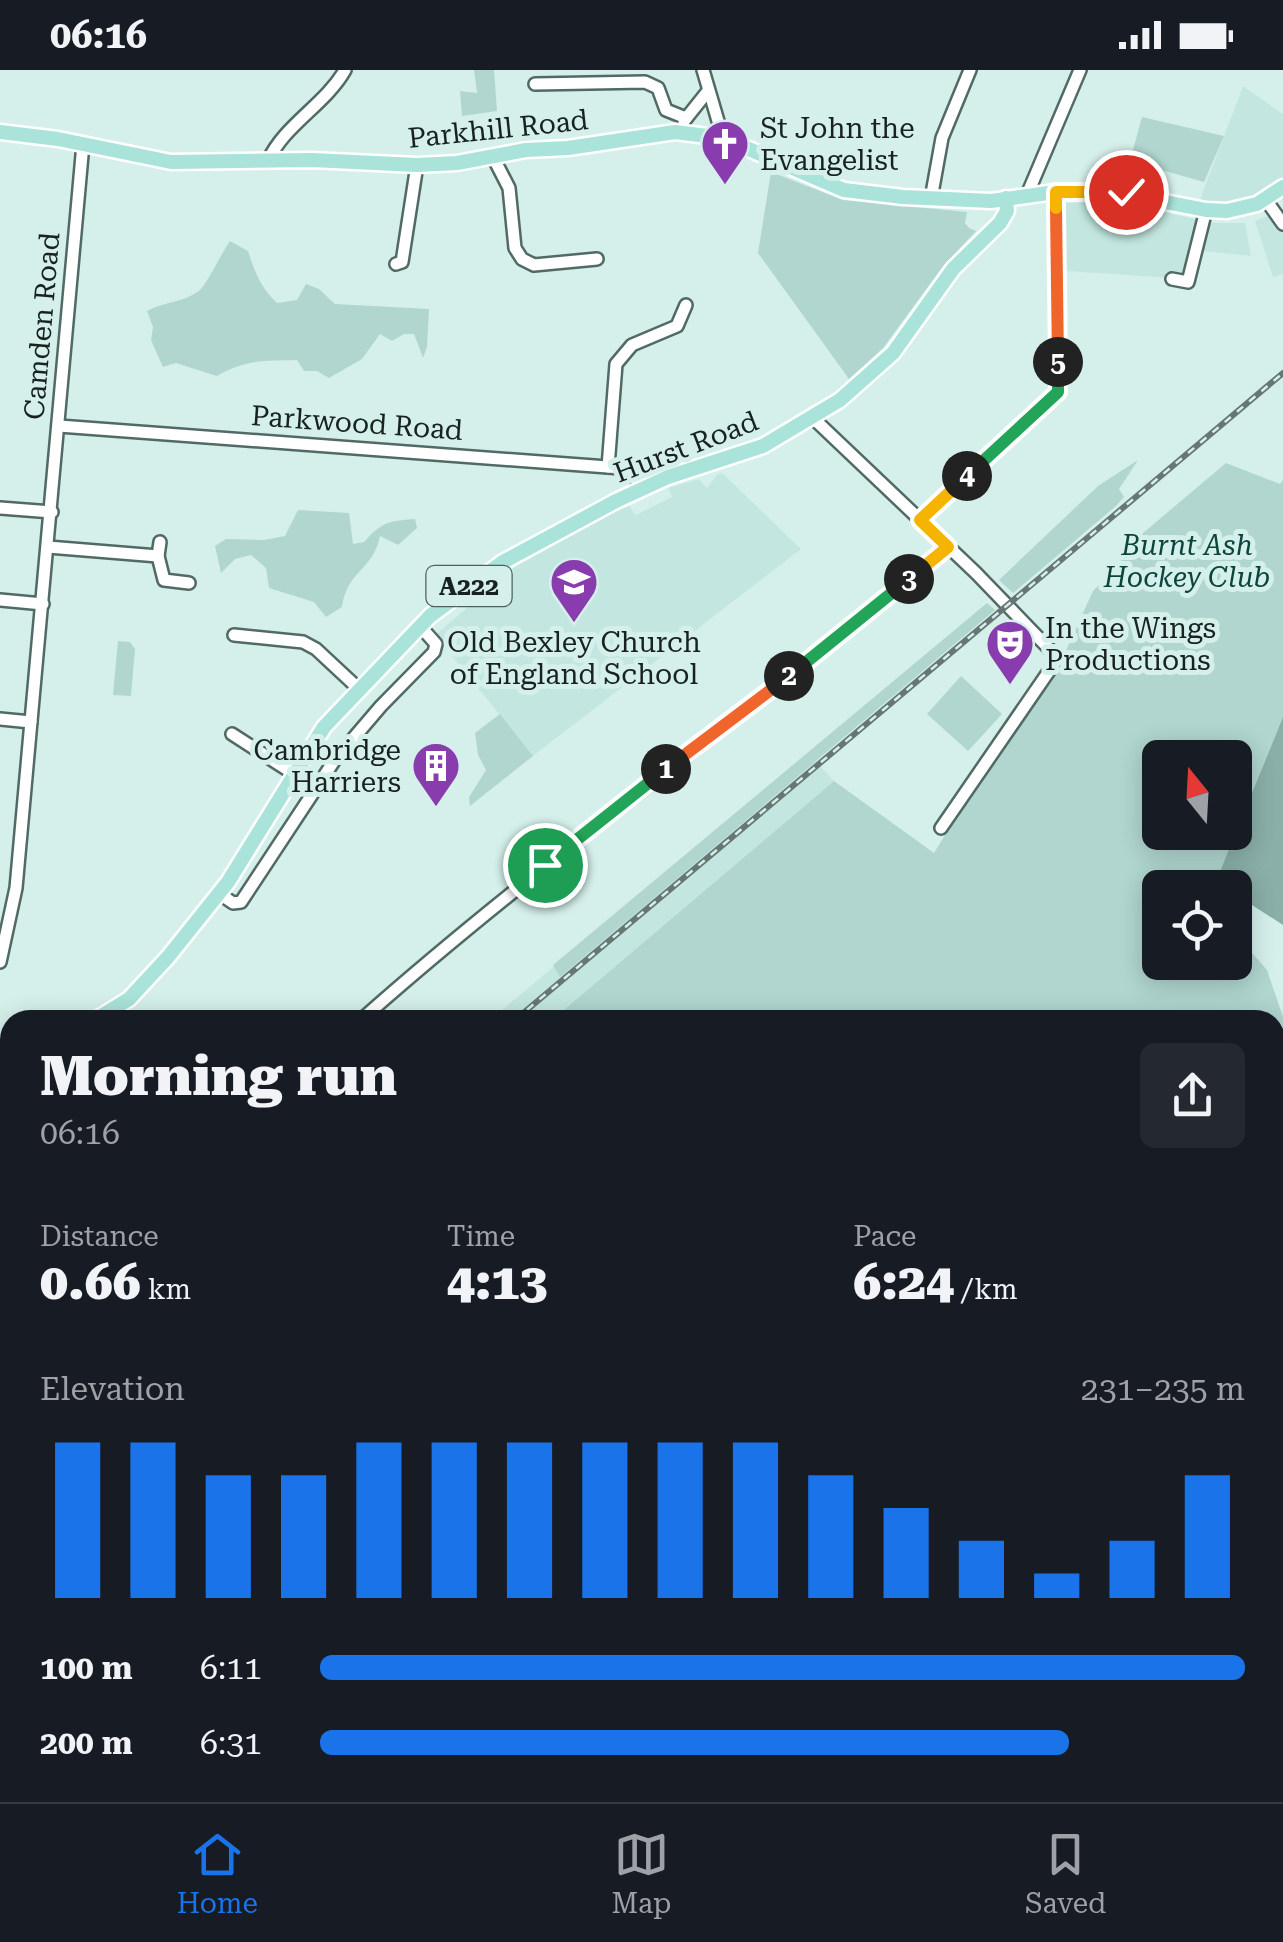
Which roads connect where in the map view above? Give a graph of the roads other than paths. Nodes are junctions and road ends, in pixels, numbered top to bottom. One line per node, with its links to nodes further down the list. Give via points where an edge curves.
1 (345, 70): 13 (street)
2 (703, 70): 6 (street)
3 (970, 70): 18 (street, via 942,138)
4 (1080, 70): 17 (street)
5 (535, 84): 7 (street, via 645,82 658,88 666,110)
6 (708, 92): 7 (street); 10 (street)
7 (686, 118): 9 (street)
8 (0, 132): 11 (main road, Parkhill Road)
9 (675, 132): 10 (main road, Parkhill Road); 12 (main road, Parkhill Road)
10 (723, 138): 18 (main road, Parkhill Road, via 844,190)
11 (83, 144): 13 (main road, Parkhill Road, via 171,162); 28 (street, Camden Road)
12 (492, 155): 14 (main road, Parkhill Road); 23 (street, via 509,188 522,259 534,265)
13 (268, 160): 14 (main road, Parkhill Road)
14 (417, 165): 24 (street, via 402,262)
15 (1283, 187): 20 (main road)
16 (1056, 192): 17 (main road, Parkhill Road); 21 (main road, Parkhill Road, via 1126,192); 33 (street, via 1058,392)
17 (1027, 195): 19 (main road, Parkhill Road)
18 (931, 199): 19 (main road, Parkhill Road)
19 (998, 199): 27 (main road, Hurst Road / A222, via 982,240 884,362)
20 (1266, 200): 21 (main road, Parkhill Road, via 1233,211); 22 (street)
21 (1206, 210): 25 (street, via 1188,282)
22 (1283, 224)
23 (598, 259)
24 (396, 264)
25 (1172, 280)
26 (686, 306): 29 (street, via 688,324 632,344 616,364)
27 (813, 418): 30 (main road, Hurst Road / A222, via 741,456); 33 (street)
28 (59, 426): 29 (street, Parkwood Road); 32 (street, Camden Road)
29 (608, 468): 30 (street, Parkwood Road, via 632,472)
30 (641, 488): 41 (main road, Hurst Road / A222, via 503,562)
31 (0, 508): 32 (street)
32 (52, 512): 35 (street, Camden Road)
33 (920, 520): 36 (street)
34 (160, 542): 37 (street)
35 (48, 547): 37 (street); 40 (street, Camden Road)
36 (948, 547): 48 (street, via 1058,658); 52 (street, via 523,882)
37 (158, 556): 38 (street, via 164,580)
38 (188, 583)
39 (0, 600): 40 (street)
40 (42, 604): 45 (street, Camden Road)
41 (420, 626): 43 (main road, Hurst Road / A222); 49 (street, Hurst Road, via 436,644 434,652 335,760 241,902)
42 (234, 635): 43 (street, via 303,642)
43 (360, 690): 47 (main road, Hurst Road / A222, via 324,727)
44 (0, 719): 45 (street)
45 (32, 722): 50 (street, Camden Road, via 16,888)
46 (232, 734): 47 (street)
47 (294, 774): 49 (main road, Hurst Road / A222)
48 (940, 828)
49 (220, 894): 51 (main road, Hurst Road / A222, via 142,987)
50 (0, 962)
51 (113, 1010)
52 (373, 1010)

